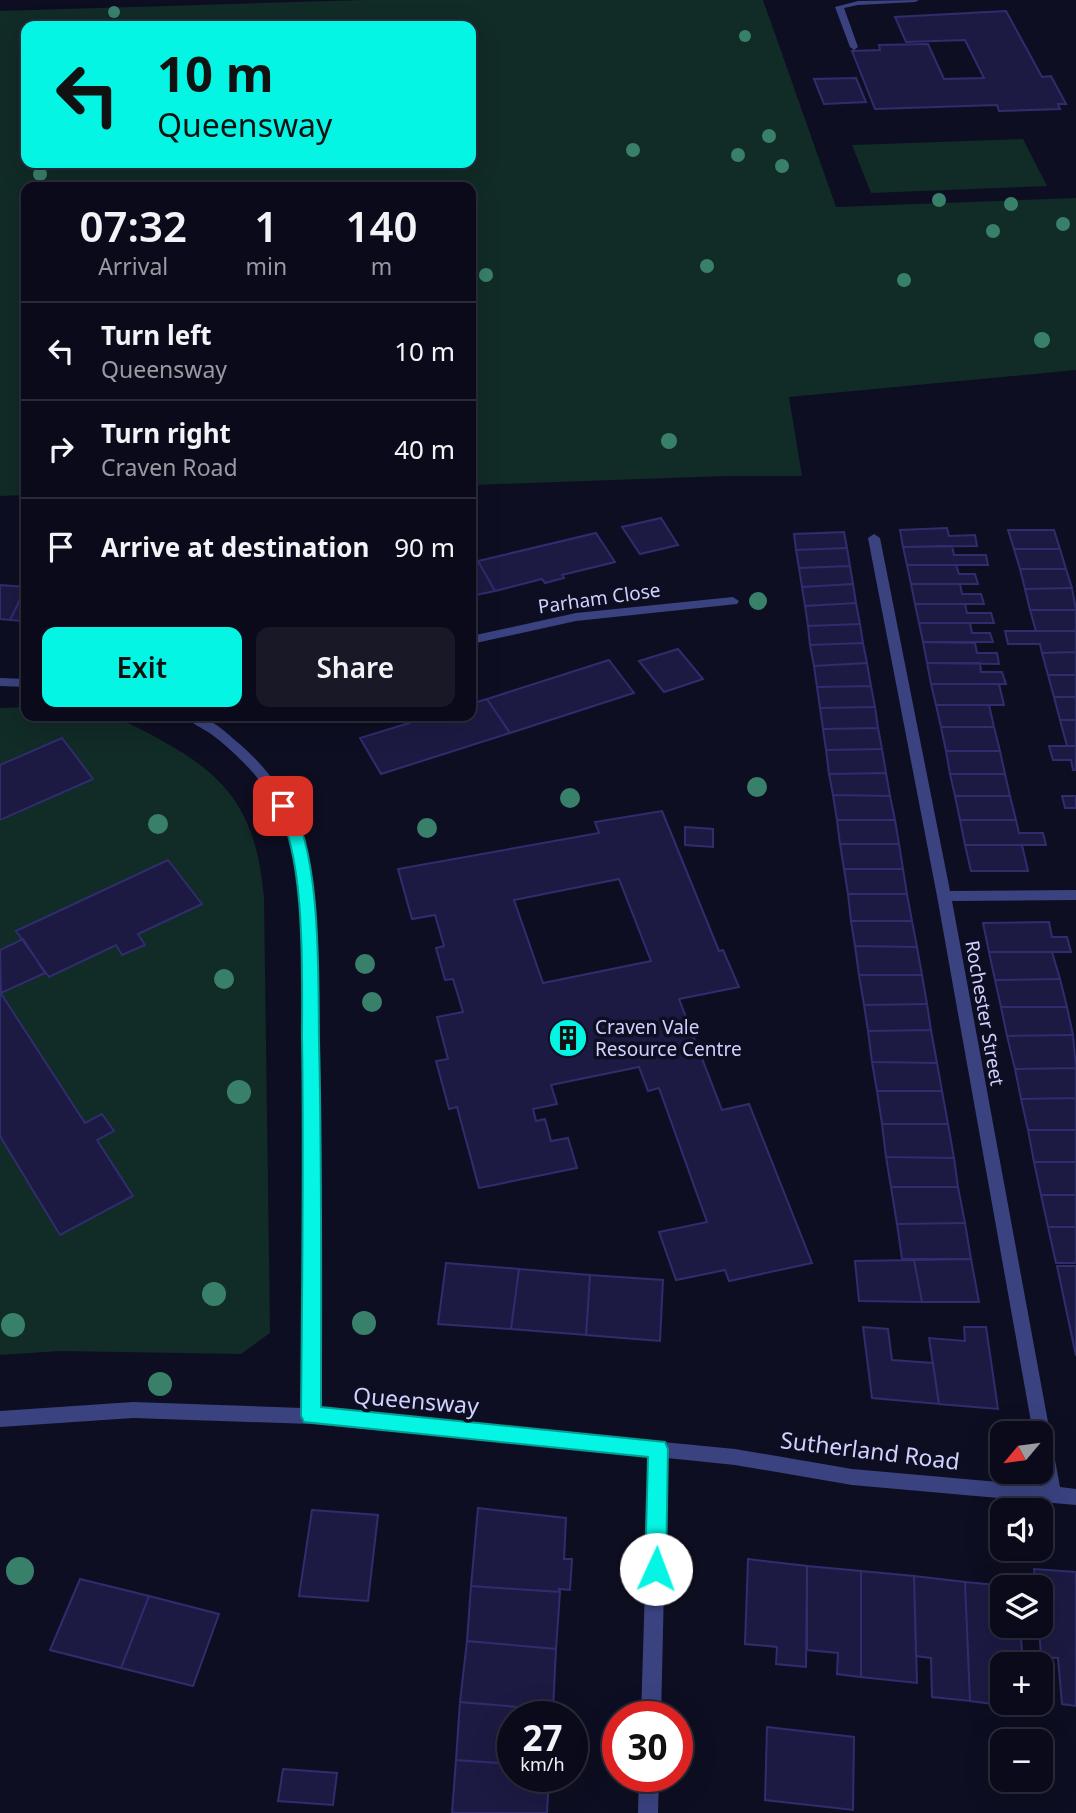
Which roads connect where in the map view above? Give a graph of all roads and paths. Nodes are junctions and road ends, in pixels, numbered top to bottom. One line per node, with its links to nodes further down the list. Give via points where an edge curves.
1 (915, 0): 2 (street, via 839,7)
2 (854, 47)
3 (874, 538): 10 (street, Rochester Street)
4 (733, 601): 5 (street, Parham Close, via 576,617)
5 (476, 639)
6 (0, 682): 7 (street)
7 (21, 683)
8 (202, 721): 11 (street, via 264,776 291,818 303,867 310,953)
9 (1076, 895): 10 (street)
10 (944, 896): 14 (street, Rochester Street)
11 (311, 1416): 12 (street, Queensway, via 133,1410); 13 (street, Queensway)
12 (0, 1419)
13 (658, 1449): 14 (street, Sutherland Road, via 852,1477); 16 (street)
14 (1053, 1495): 15 (street, Sutherland Road)
15 (1076, 1497)
16 (651, 1701)
17 (649, 1792): 18 (street)
18 (648, 1813)

